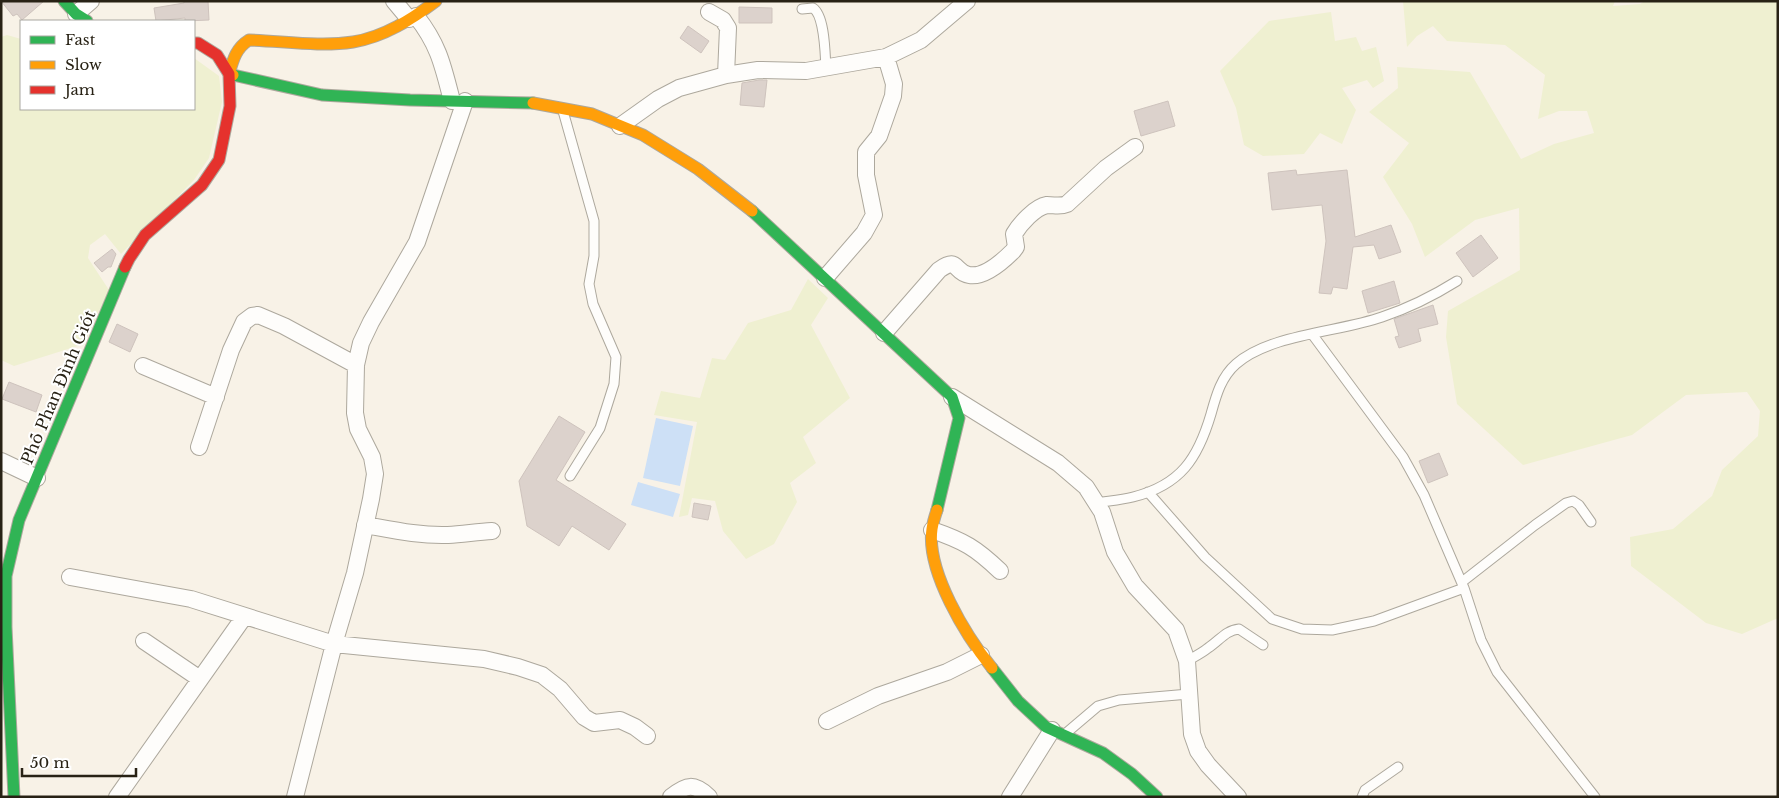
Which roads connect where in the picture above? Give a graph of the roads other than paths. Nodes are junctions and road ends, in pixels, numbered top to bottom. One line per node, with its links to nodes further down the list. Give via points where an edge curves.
1 (64, 1): 8 (street)
2 (91, 1): 8 (street)
3 (394, 1): 9 (street)
4 (436, 1): 9 (street)
5 (967, 1): 11 (street, via 921,40)
6 (802, 9): 12 (lane, via 813,8 818,12)
7 (709, 12): 14 (street, via 723,20 728,28)
8 (82, 18)
9 (412, 18): 13 (street, via 364,39 350,41 249,40 238,49); 15 (street, via 432,38)
10 (195, 43): 13 (street, via 217,56)
11 (886, 57): 12 (street); 19 (street, via 894,84 893,96 879,136 866,152 866,175 874,215 864,233)
12 (826, 68): 14 (street, via 758,70)
13 (229, 74): 15 (street, via 322,95); 30 (street, Phố Phan Đình Giót, via 230,106 219,160 202,185 146,234 129,259)
14 (726, 75): 17 (street, via 679,88)
15 (458, 101): 16 (street, via 536,103); 23 (street, via 417,242 371,322 361,343)
16 (563, 108): 17 (street, via 592,114); 29 (lane, via 594,221 594,256 589,284 593,304 616,357 614,384 600,428)
17 (620, 126): 19 (street, via 643,135 698,168 759,216)
18 (1135, 147): 21 (street, via 1106,168 1067,204 1044,206 1033,212 1014,234 1016,247 1013,251 986,272 970,275 950,263 939,270)
19 (825, 278): 21 (street)
20 (1457, 281): 22 (lane, via 1427,299 1382,318)
21 (884, 333): 26 (street)
22 (1309, 335): 31 (lane, via 1257,350 1235,365 1219,386 1204,439 1189,465 1161,487); 40 (lane, via 1403,457 1424,495)
23 (356, 365): 25 (street, via 284,326 258,315 252,316 240,330); 34 (street, via 355,413 358,429 372,457 374,474)
24 (143, 366): 25 (street)
25 (216, 397): 27 (street)
26 (952, 397): 32 (street, via 1058,463 1086,487); 35 (street, via 959,418)
27 (199, 447)
28 (1, 461): 30 (street)
29 (570, 476)
30 (37, 478): 39 (street, Phố Phan Đình Giót, via 19,520)
31 (1148, 492): 32 (lane); 40 (lane, via 1205,557 1272,619 1302,630 1332,630 1374,621)
32 (1096, 503): 46 (street, via 1102,512 1114,552 1135,586 1176,630)
33 (1591, 522): 40 (lane, via 1579,505 1573,501 1566,503 1534,525)
34 (366, 524): 36 (street, via 428,535); 43 (street)
35 (932, 530): 37 (street, via 966,543); 45 (street, via 934,556 947,599)
36 (492, 531)
37 (1000, 571)
38 (70, 577): 41 (street, via 191,599)
39 (4, 579): 53 (street, Phố Phan Đình Giót)
40 (1461, 587): 62 (lane, via 1497,672)
41 (244, 617): 43 (street); 47 (street)
42 (144, 641): 47 (street)
43 (334, 644): 51 (street, via 484,659 518,667 542,675 594,723 620,720); 55 (street)
44 (1264, 645): 46 (lane, via 1234,629)
45 (981, 655): 49 (street, via 947,672 878,696); 50 (street, via 1018,701 1046,728)
46 (1187, 661): 48 (street)
47 (200, 679): 54 (street)
48 (1189, 694): 50 (lane, via 1119,700 1098,706); 60 (street, via 1192,734 1198,751)
49 (827, 721)
50 (1058, 733): 58 (street); 59 (street, via 1103,753)
51 (647, 736)
52 (1398, 767): 61 (lane, via 1365,790)
53 (14, 797)
54 (117, 797)
55 (294, 797)
56 (672, 797): 57 (street, via 683,787 692,786)
57 (709, 797)
58 (1010, 797)
59 (1156, 797)
60 (1238, 797)
61 (1362, 797)
62 (1595, 797)

